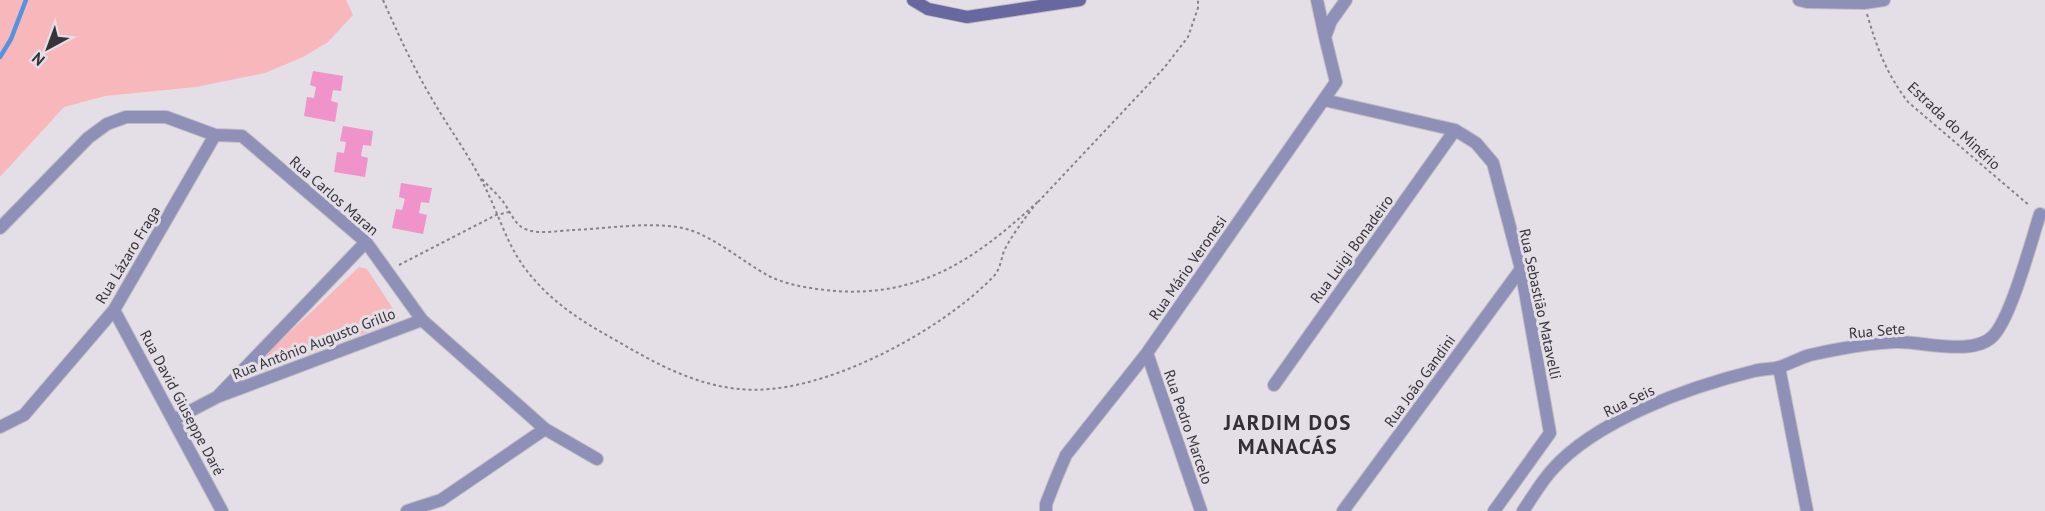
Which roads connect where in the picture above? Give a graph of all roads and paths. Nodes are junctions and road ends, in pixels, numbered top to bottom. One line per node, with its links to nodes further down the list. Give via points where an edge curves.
1 (383, 0): 14 (path, via 407,55)
2 (913, 0): 3 (street, via 928,9 967,17)
3 (1080, 0)
4 (1198, 0): 15 (path, via 1188,37 1170,60)
5 (1317, 0): 10 (street, Rua Mário Veronesi)
6 (1346, 0): 10 (street)
7 (1799, 0): 9 (street)
8 (1884, 0): 9 (street)
9 (1864, 3): 17 (path, Estrada do Minério, via 1877,50 1908,102)
10 (1325, 37): 11 (street, Rua Mário Veronesi, via 1336,82)
11 (1324, 100): 12 (street, Rua Sebastião Matavelli); 25 (street, Rua Mário Veronesi)
12 (1455, 130): 21 (street, Rua Sebastião Matavelli, via 1476,143 1492,164); 27 (street, Rua Luigi Bonadeiro)
13 (215, 135): 19 (street, Rua Carlos Maran, via 166,117 126,117 107,124 88,138); 20 (street, Rua Carlos Maran, via 242,136); 23 (street, Rua Lázaro Fraga)
14 (480, 177): 16 (path); 18 (path)
15 (1038, 201): 16 (path, via 1003,234 931,278 895,289 852,292 813,289 771,277 700,234 679,227 538,231 524,228); 18 (path, via 1005,250 996,274 937,323 842,371 788,388 741,390 702,382 650,360 552,300 526,270)
16 (509, 212): 18 (path)
17 (2040, 214): 26 (street, Rua Sete, via 2001,323 1993,336 1980,345 1896,342 1809,356)
18 (496, 215): 22 (path)
19 (0, 228)
20 (366, 242): 22 (street, Rua Carlos Maran); 28 (street, Rua Antônio Augusto Grillo)
21 (1521, 269): 37 (street, Rua João Gandini); 38 (street, Rua Sebastião Matavelli, via 1550,432)
22 (388, 271): 24 (street, Rua Carlos Maran)
23 (114, 310): 29 (street, Rua David Giuseppe Daré); 30 (street, Rua Lázaro Fraga, via 24,415)
24 (422, 320): 28 (street, Rua Antônio Augusto Grillo); 31 (street, Rua Carlos Maran)
25 (1146, 353): 35 (street, Rua Mário Veronesi, via 1066,455); 36 (street, Rua Pedro Marcelo)
26 (1779, 367): 39 (street, Rua Seis, via 1755,370 1631,413 1551,470); 40 (street)
27 (1274, 385)
28 (217, 397): 29 (street, Rua Antônio Augusto Grillo)
29 (174, 419): 33 (street, Rua David Giuseppe Daré)
30 (0, 427)
31 (545, 429): 32 (street, Rua Carlos Maran); 34 (street, via 441,500)
32 (597, 459)
33 (222, 511)
34 (407, 511)
35 (1046, 511)
36 (1201, 511)
37 (1343, 511)
38 (1494, 511)
39 (1523, 511)
40 (1807, 511)

